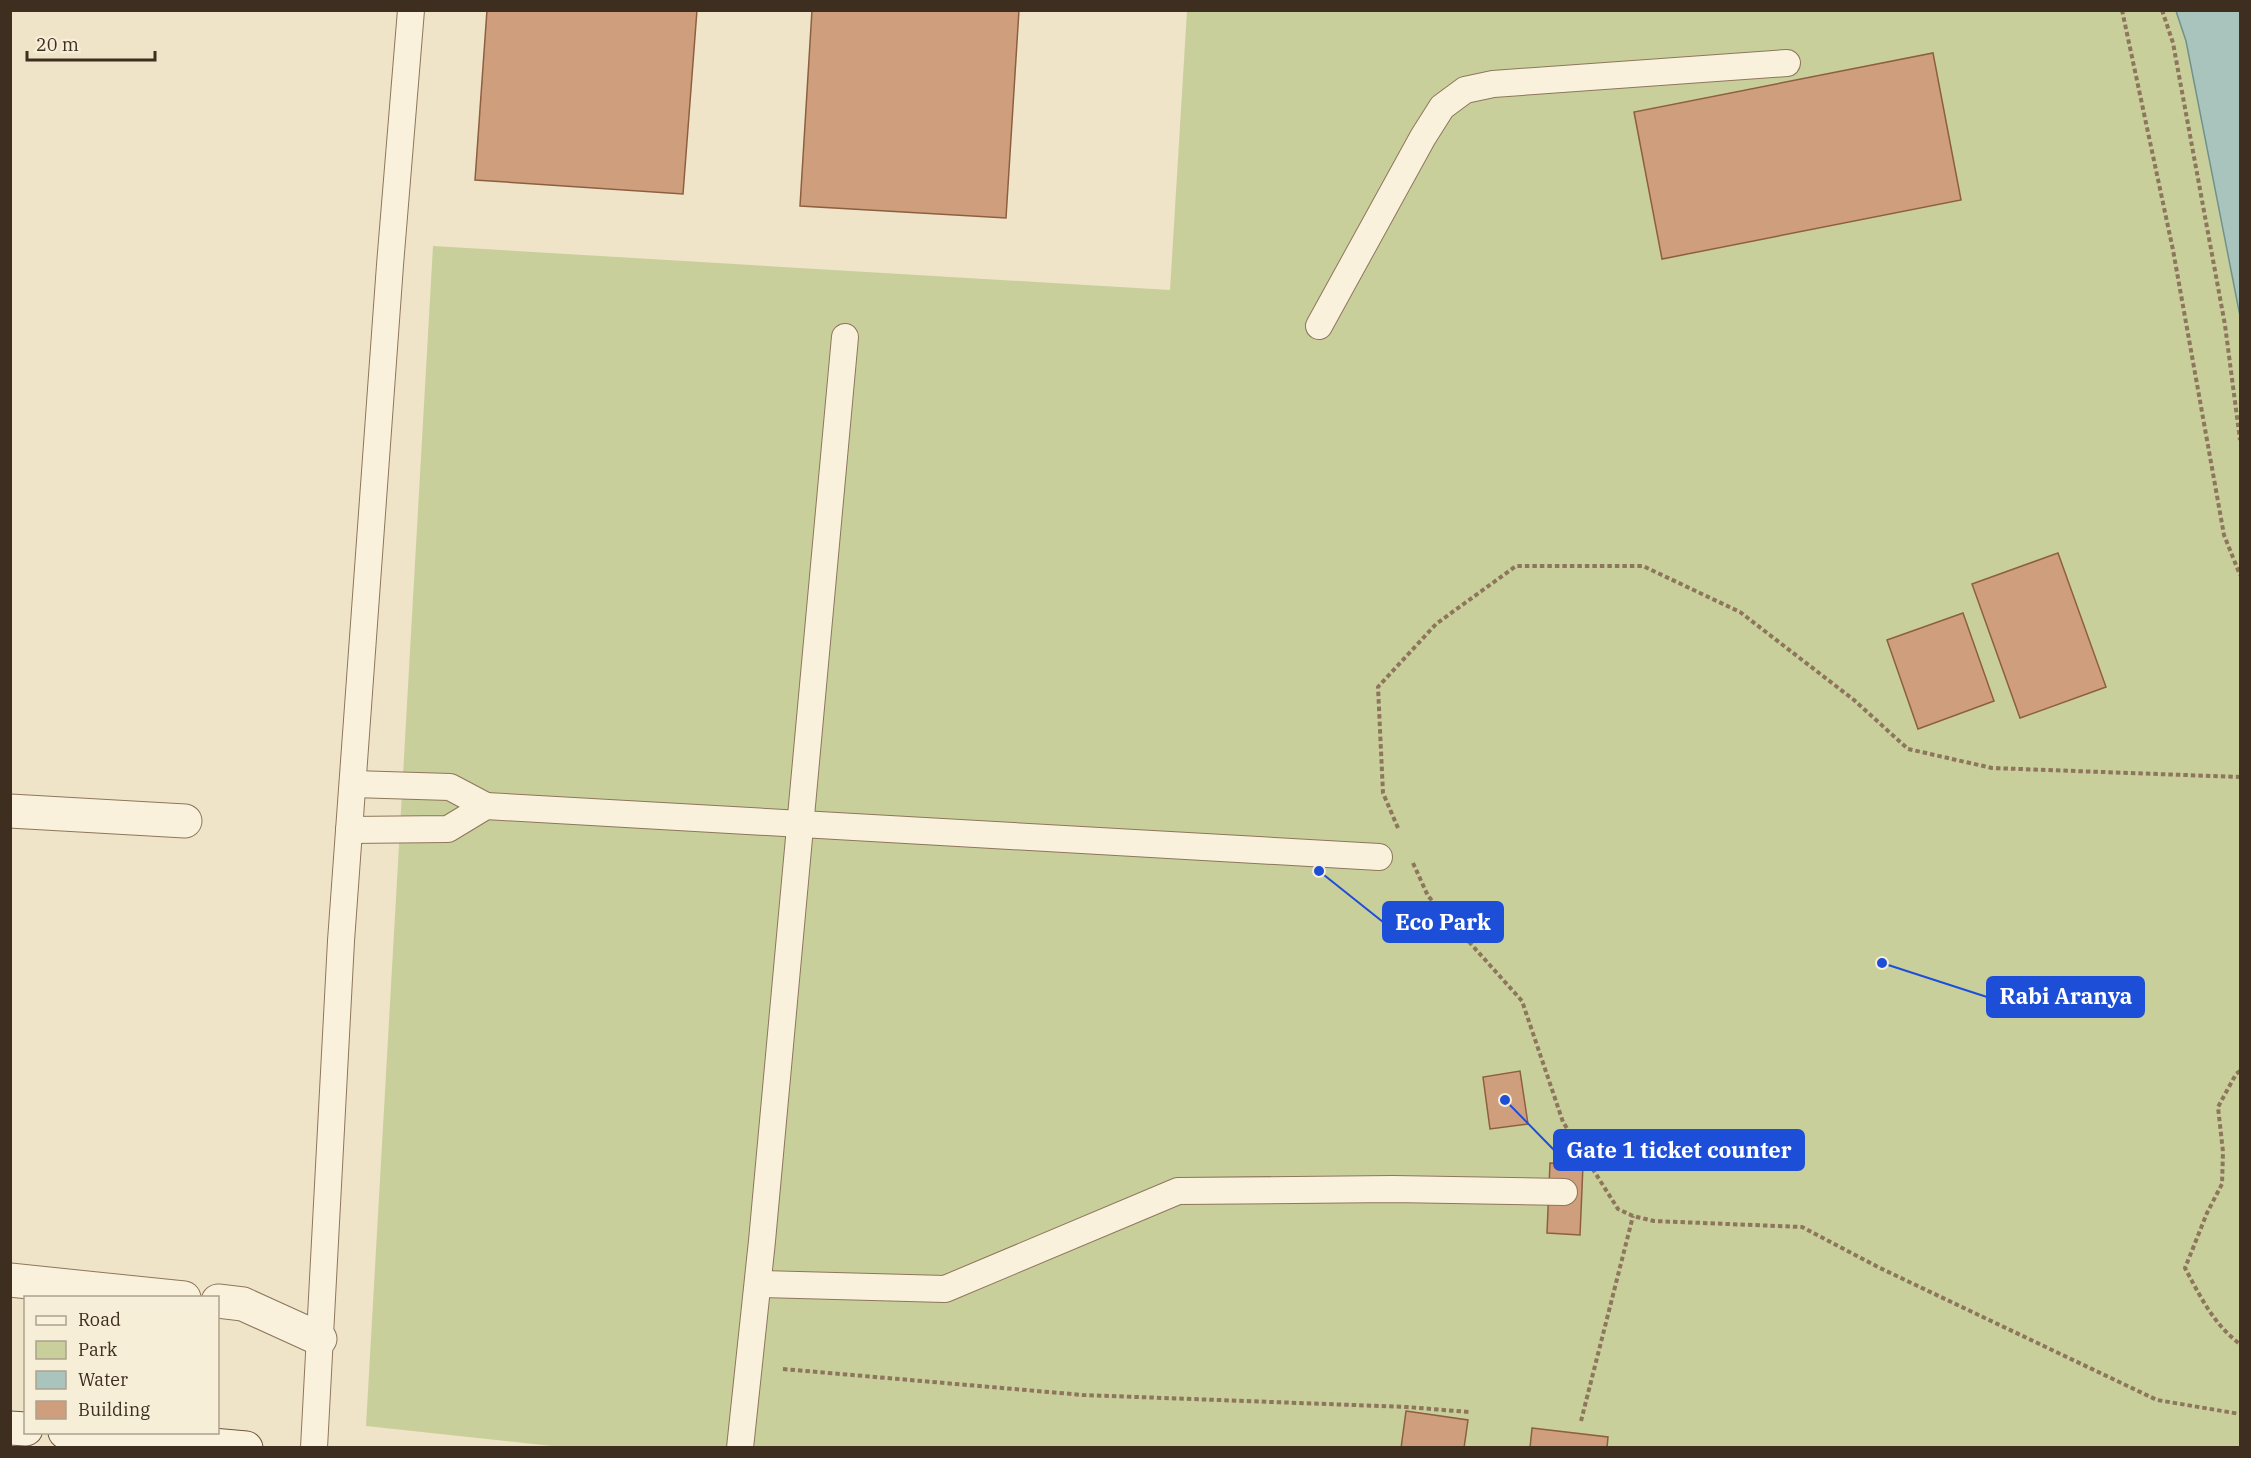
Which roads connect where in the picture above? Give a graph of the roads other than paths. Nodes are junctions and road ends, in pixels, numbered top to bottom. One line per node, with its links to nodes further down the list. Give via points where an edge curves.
1 (411, 10): 5 (lane)
2 (1787, 63): 3 (lane, via 1493,84 1466,90 1442,107 1423,137)
3 (1319, 326)
4 (845, 337): 9 (lane)
5 (352, 784): 6 (lane, via 450,787); 10 (lane)
6 (486, 806): 9 (lane); 10 (lane, via 448,829)
7 (10, 811): 8 (street)
8 (185, 821)
9 (800, 824): 11 (lane); 14 (lane)
10 (349, 830): 17 (lane)
11 (1379, 857)
12 (1564, 1192): 14 (lane, via 1178,1191 945,1289)
13 (10, 1280): 15 (street)
14 (758, 1284): 21 (lane)
15 (165, 1296)
16 (219, 1301): 17 (street, via 243,1304)
17 (320, 1339): 20 (lane)
18 (88, 1434): 19 (street)
19 (246, 1448)
20 (314, 1448)
21 (740, 1448)

